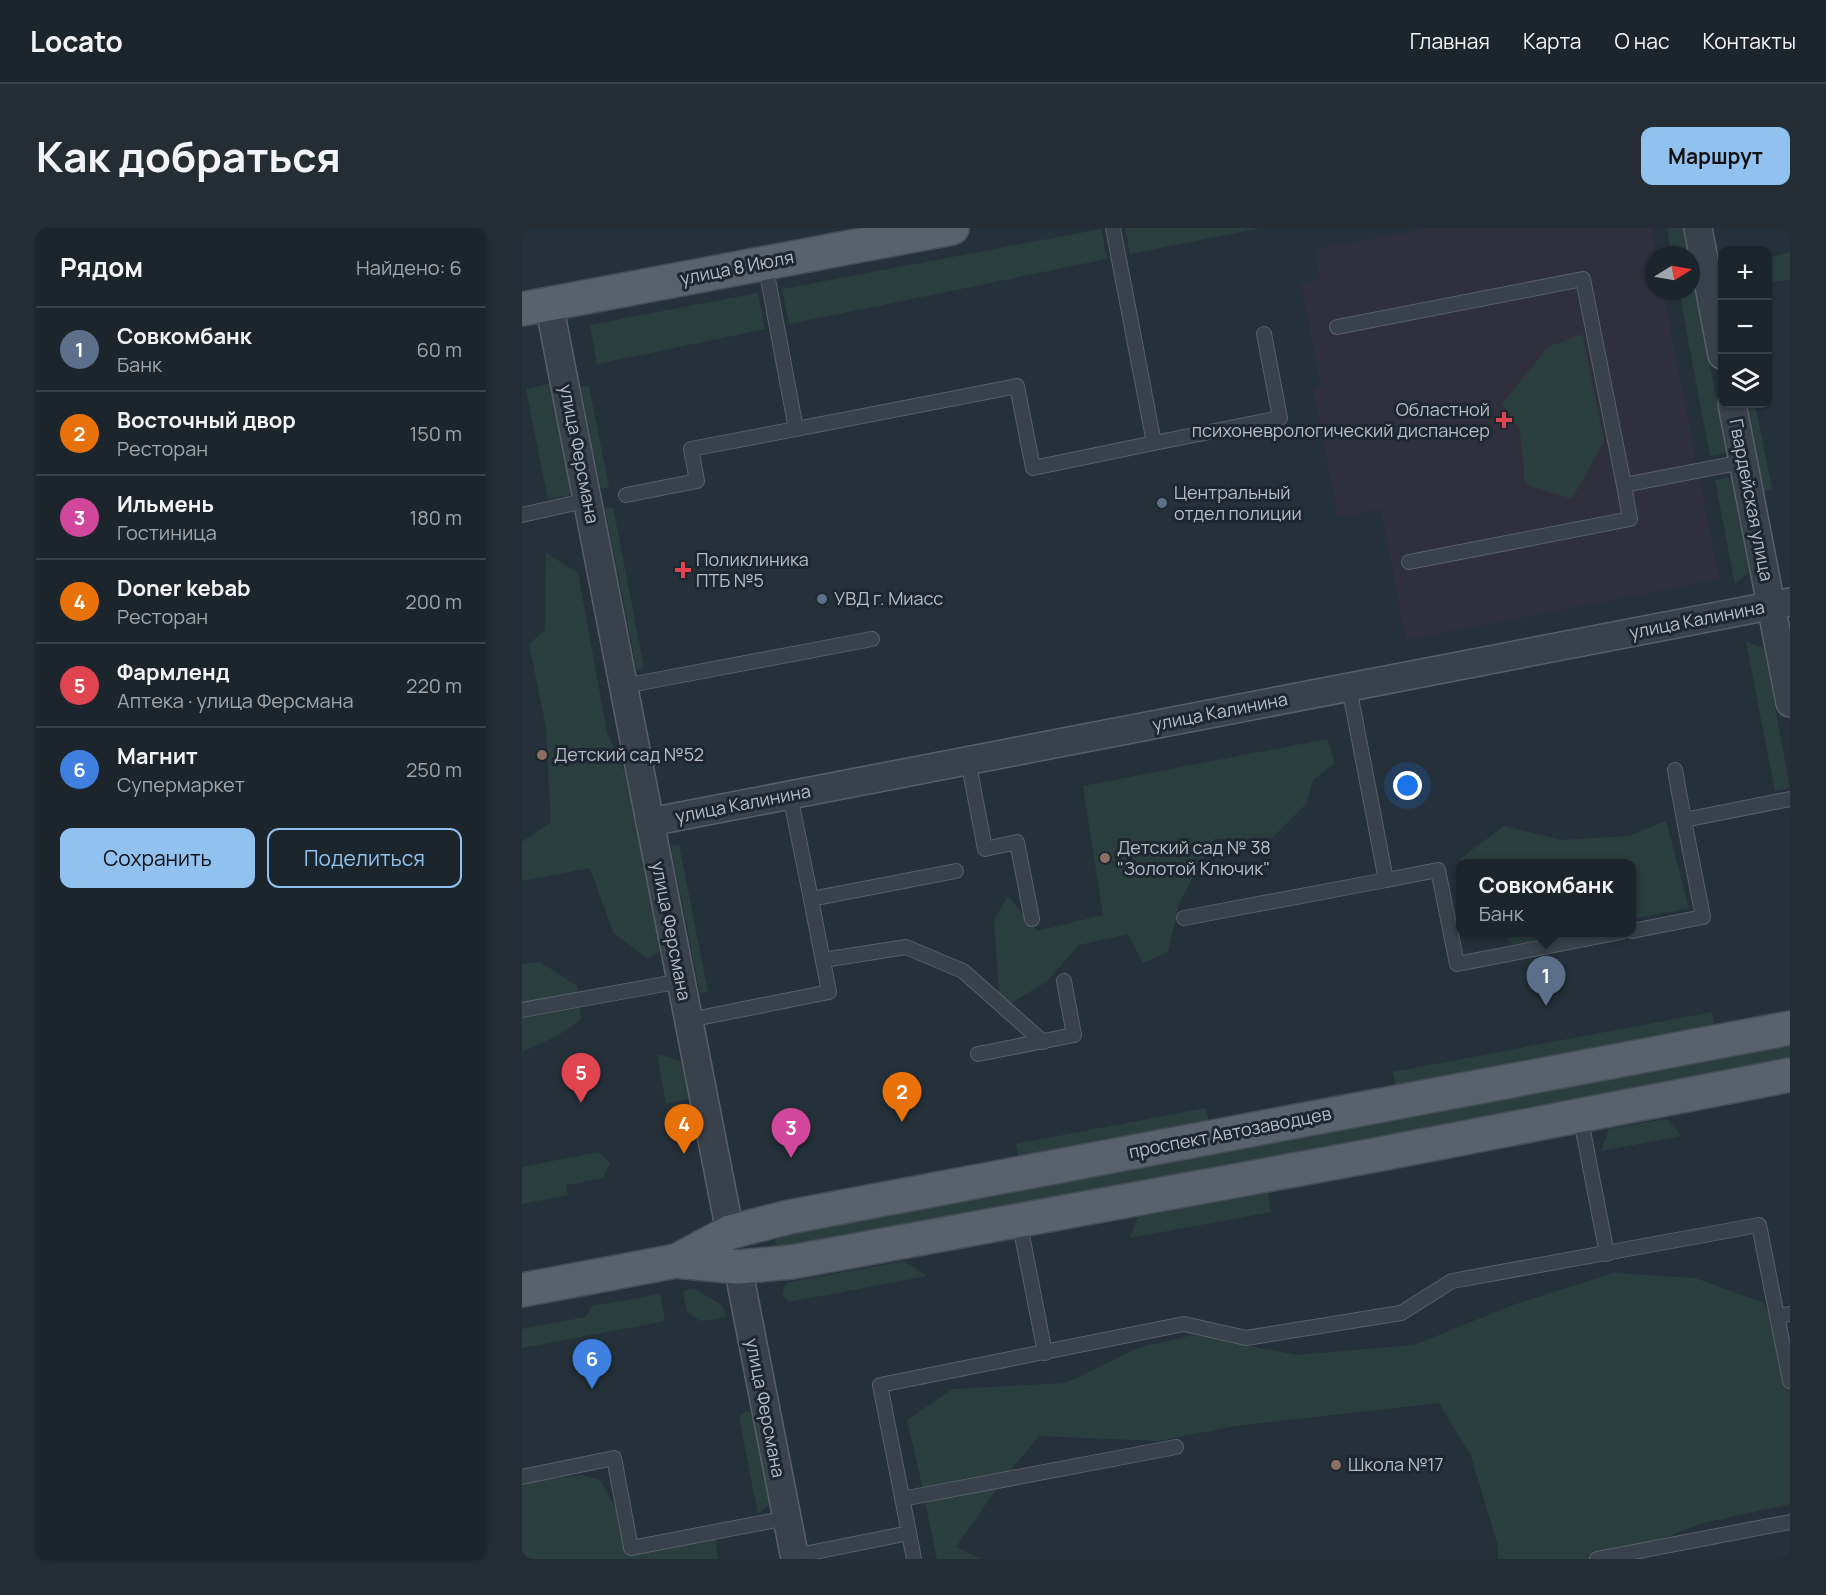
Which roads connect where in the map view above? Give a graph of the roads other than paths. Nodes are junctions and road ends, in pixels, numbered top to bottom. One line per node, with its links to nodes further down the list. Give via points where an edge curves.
1 (952, 228): 4 (main road, улица 8 Июля)
2 (1113, 228): 11 (lane)
3 (1698, 228): 8 (street)
4 (765, 263): 5 (main road, улица 8 Июля); 10 (lane)
5 (536, 306): 15 (street, улица Ферсмана)
6 (1337, 327): 13 (lane, via 1583,279)
7 (1264, 334): 11 (lane, via 1280,418)
8 (1722, 354)
9 (1733, 408): 12 (street, Гвардейская улица)
10 (796, 429): 11 (lane, via 1017,386 1033,468); 14 (lane, via 691,449 697,481)
11 (1154, 443)
12 (1743, 462): 13 (lane); 18 (street, Гвардейская улица)
13 (1624, 485): 17 (lane, via 1630,519)
14 (626, 495)
15 (588, 500): 16 (lane); 20 (street, улица Ферсмана)
16 (522, 515)
17 (1409, 562)
18 (1781, 604): 21 (street, улица Калинина); 22 (street, Гвардейская улица)
19 (872, 639): 20 (lane)
20 (624, 686): 28 (street, улица Ферсмана)
21 (1349, 687): 23 (street, улица Калинина); 30 (lane)
22 (1790, 703)
23 (968, 760): 25 (street, улица Калинина); 33 (lane, via 985,849 1017,842)
24 (1675, 770): 27 (lane)
25 (790, 795): 28 (street, улица Калинина); 31 (lane)
26 (1790, 800): 27 (lane)
27 (1684, 820): 34 (lane, via 1703,917)
28 (650, 822): 37 (street, улица Ферсмана)
29 (956, 871): 31 (lane)
30 (1386, 880): 32 (lane); 35 (lane, via 1438,870 1457,964)
31 (811, 899): 36 (lane)
32 (1184, 918)
33 (1032, 919)
34 (1636, 930)
35 (1600, 937)
36 (823, 960): 40 (lane, via 829,993); 42 (lane, via 906,947 963,971)
37 (681, 981): 39 (lane); 40 (street, улица Ферсмана)
38 (1064, 981): 42 (lane, via 1074,1035)
39 (522, 1010)
40 (689, 1020): 47 (street, улица Ферсмана)
41 (1790, 1028): 47 (main road, проспект Автозаводцев, via 872,1201)
42 (1043, 1042): 43 (lane)
43 (978, 1054)
44 (1790, 1075): 45 (main road, проспект Автозаводцев)
45 (1580, 1115): 46 (main road, проспект Автозаводцев); 48 (lane)
46 (1019, 1220): 50 (main road, проспект Автозаводцев, via 792,1262); 53 (lane)
47 (730, 1232): 49 (main road, проспект Автозаводцев); 50 (main road, улица Ферсмана)
48 (1607, 1254): 52 (lane, via 1759,1225); 53 (lane, via 1452,1281 1401,1313 1246,1338 1184,1324)
49 (676, 1261): 50 (main road, проспект Автозаводцев); 51 (main road, проспект Автозаводцев)
50 (738, 1267): 58 (street, улица Ферсмана)
51 (522, 1290)
52 (1784, 1315): 54 (lane)
53 (1045, 1353): 57 (lane, via 880,1385)
54 (1790, 1381)
55 (1176, 1447): 57 (lane)
56 (522, 1477): 61 (lane, via 614,1458)
57 (902, 1499): 60 (lane)
58 (787, 1518): 61 (lane); 62 (street, улица Ферсмана)
59 (1790, 1522): 64 (lane)
60 (909, 1533): 62 (lane); 63 (lane)
61 (630, 1554)
62 (795, 1558)
63 (914, 1559)
64 (1597, 1559)

